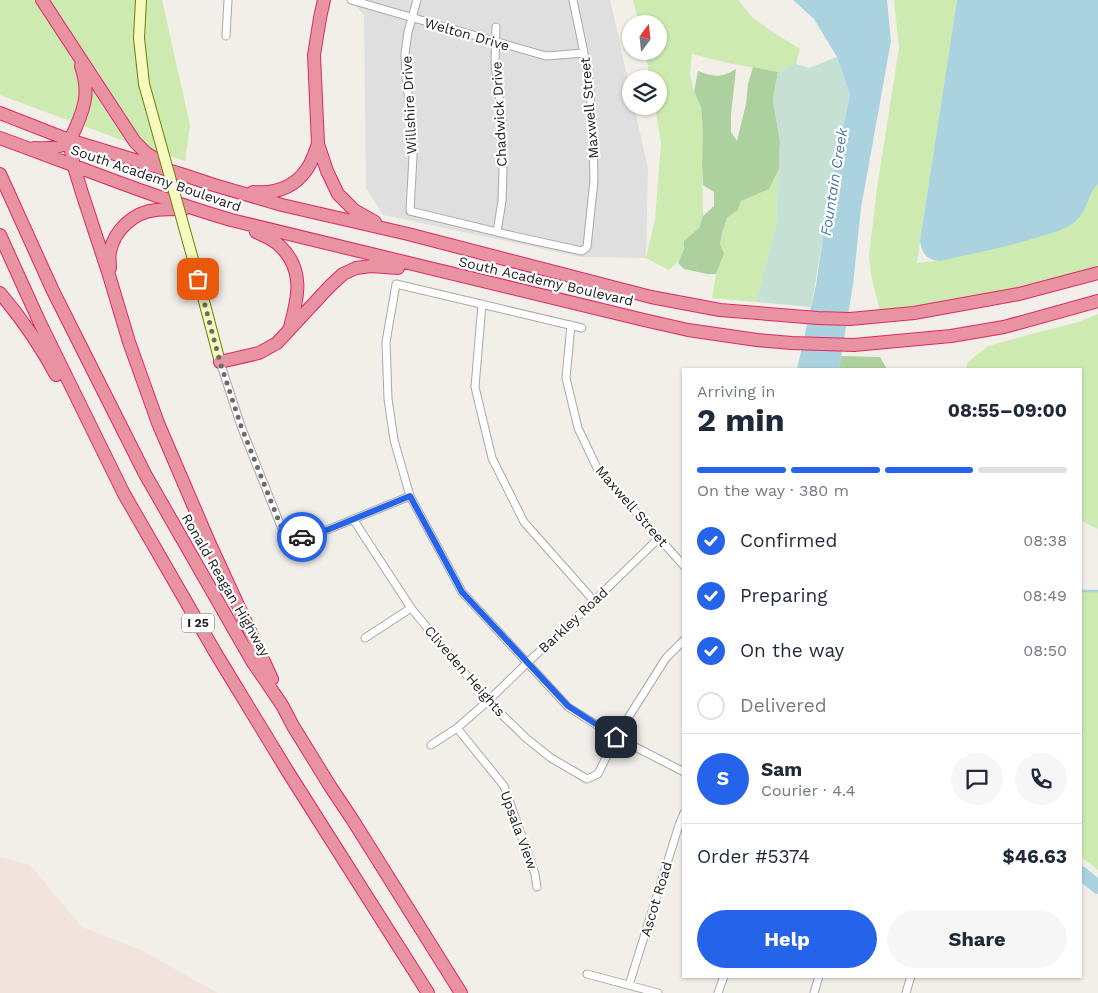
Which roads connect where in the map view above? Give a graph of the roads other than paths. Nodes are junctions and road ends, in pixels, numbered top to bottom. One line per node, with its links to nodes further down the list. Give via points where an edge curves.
1 (42, 0): 13 (highway)
2 (141, 0): 37 (street, bridge, via 139,38 144,84)
3 (228, 0): 10 (street)
4 (324, 0): 17 (highway, via 314,56)
5 (351, 0): 8 (street, Welton Drive)
6 (417, 0): 8 (street, Willshire Drive)
7 (572, 0): 12 (street, Maxwell Street)
8 (412, 18): 11 (street, Welton Drive); 25 (street, Willshire Drive, via 405,54 413,156 410,211)
9 (496, 27): 11 (street, Chadwick Drive)
10 (226, 36)
11 (497, 42): 12 (street, Welton Drive, via 546,56); 25 (street, Chadwick Drive, via 503,169)
12 (584, 53): 25 (street, Maxwell Street, via 590,90 594,180 587,247 582,251)
13 (79, 56): 16 (highway, via 86,80 85,99); 21 (highway, via 135,142 146,153)
14 (0, 113): 16 (highway, South Academy Boulevard)
15 (0, 138): 18 (highway, South Academy Boulevard)
16 (70, 140): 18 (highway, via 51,148); 19 (highway); 21 (highway, South Academy Boulevard)
17 (318, 144): 22 (highway, via 308,169 285,189 262,193); 26 (highway, via 326,171 338,194 354,210)
18 (28, 148): 19 (highway, South Academy Boulevard)
19 (74, 167): 23 (highway, South Academy Boulevard); 30 (highway)
20 (0, 174): 49 (highway, Ronald Reagan Highway / I 25, via 53,291 145,474 252,661)
21 (184, 175): 22 (highway, South Academy Boulevard)
22 (214, 185): 26 (highway, South Academy Boulevard, via 282,205)
23 (192, 209): 24 (highway, South Academy Boulevard); 30 (highway, via 156,210 126,223 110,251)
24 (231, 220): 28 (highway, South Academy Boulevard); 36 (highway, via 279,245 293,264 297,304)
25 (497, 232)
26 (408, 234): 29 (highway, South Academy Boulevard, via 651,297 720,310 818,318 850,319 930,311 1019,294)
27 (0, 235): 38 (highway, I 25)
28 (440, 272): 32 (highway, South Academy Boulevard, via 688,330 807,344 854,345 951,336 1004,327); 36 (highway, via 371,266 356,268 330,286)
29 (1098, 273)
30 (109, 275): 49 (highway, via 158,423)
31 (0, 293): 38 (highway, via 36,339)
32 (1098, 301)
33 (482, 304): 34 (street); 39 (street, via 396,284 386,342 388,399 394,440); 43 (street, via 475,387 492,458 524,522)
34 (571, 326): 35 (street); 41 (street, Maxwell Street, via 566,378 578,428 598,470)
35 (582, 328)
36 (288, 332): 37 (highway, via 259,353)
37 (220, 362): 40 (street, via 241,426 282,529 294,538 310,537)
38 (99, 444): 61 (highway, I 25, via 124,494 215,652)
39 (410, 496): 40 (street); 47 (street, via 462,592)
40 (353, 519): 44 (street, Cliveden Heights)
41 (659, 538): 42 (street, Maxwell Street); 43 (street, Barkley Road)
42 (682, 564)
43 (594, 601): 47 (street, Barkley Road)
44 (411, 608): 45 (street); 48 (street, Cliveden Heights)
45 (365, 638)
46 (682, 642): 51 (street, via 666,658)
47 (527, 663): 48 (street, Barkley Road); 51 (street, via 568,706)
48 (488, 701): 50 (street, Barkley Road); 51 (street, Cliveden Heights, via 551,758 587,779 598,774)
49 (282, 705): 62 (highway, Ronald Reagan Highway / I 25)
50 (457, 728): 52 (street, Barkley Road); 55 (street, Upsala View, via 504,786)
51 (616, 737): 53 (street)
52 (431, 745)
53 (682, 771)
54 (682, 818): 60 (street, Ascot Road)
55 (538, 887)
56 (587, 974): 60 (street)
57 (723, 978): 64 (street)
58 (818, 978): 65 (street)
59 (910, 978): 66 (street)
60 (629, 985): 63 (street)
61 (428, 993)
62 (461, 993)
63 (658, 993)
64 (718, 993)
65 (814, 993)
66 (906, 993)

